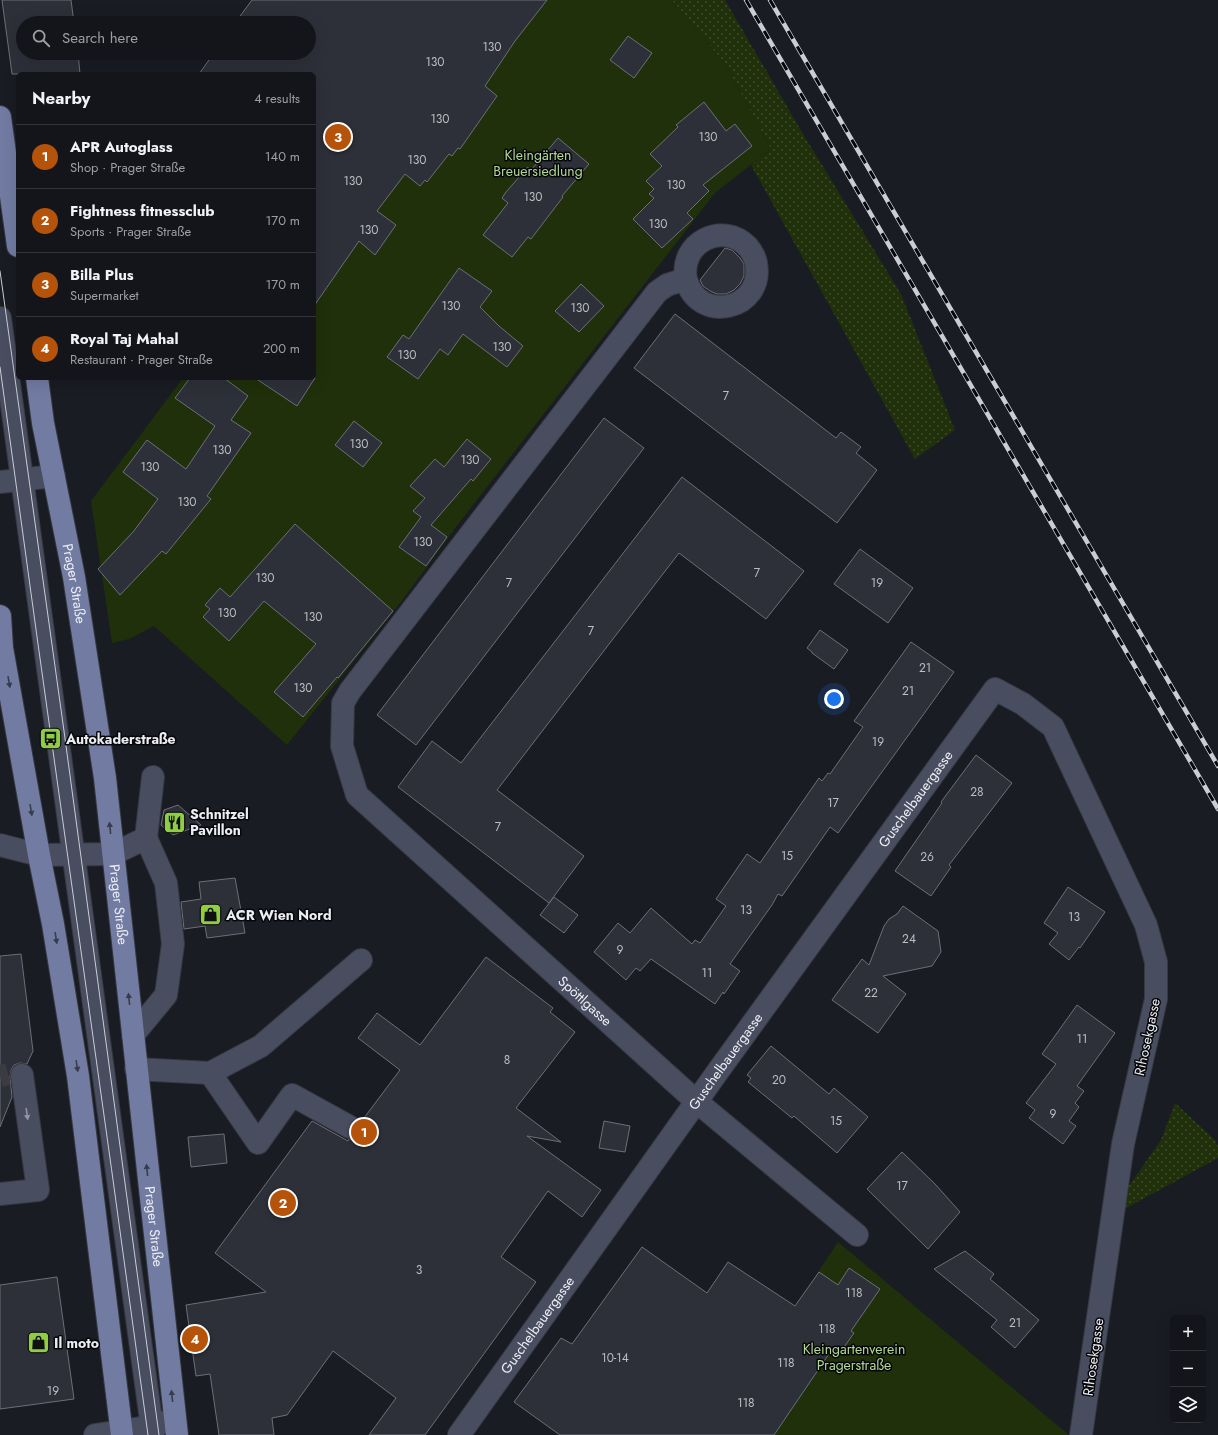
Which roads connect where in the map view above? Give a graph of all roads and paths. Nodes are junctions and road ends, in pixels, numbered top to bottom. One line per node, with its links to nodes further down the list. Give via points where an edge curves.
1 (0, 117): 2 (main road)
2 (6, 205): 3 (main road)
3 (16, 239)
4 (686, 279): 23 (street, Spöttlgasse, via 667,285 657,292 350,691 343,703 342,746 357,795)
5 (0, 318): 8 (street)
6 (37, 380): 7 (main road, Prager Straße)
7 (54, 476): 8 (street); 15 (main road, Prager Straße, one-way to 7, via 105,778 74,577)
8 (22, 479): 9 (street); 17 (street)
9 (0, 482)
10 (0, 616): 16 (main road, one-way to 16, via 2,648)
11 (995, 689): 23 (street, Guschelbauergasse); 32 (street, Rihosekgasse, via 1023,704 1052,728 1146,925 1156,962 1156,999 1123,1144)
12 (153, 777): 13 (street)
13 (146, 838): 15 (street); 19 (street, via 166,883 173,944 166,995)
14 (0, 845): 16 (street)
15 (113, 854): 17 (street); 19 (main road, Prager Straße, one-way to 15)
16 (39, 855): 17 (street); 29 (main road, one-way to 29, via 78,1076)
17 (73, 855): 28 (street)
18 (361, 960): 21 (street, via 262,1046)
19 (132, 1035): 20 (main road, Prager Straße)
20 (136, 1069): 21 (street); 27 (main road, Prager Straße, one-way to 20)
21 (210, 1073): 24 (street, via 258,1143 292,1095)
22 (22, 1075): 25 (street, one-way to 25, via 38,1190)
23 (697, 1102): 26 (street, Spöttlgasse); 31 (street, Guschelbauergasse)
24 (350, 1127)
25 (0, 1194)
26 (857, 1235)
27 (176, 1427): 28 (street)
28 (152, 1431): 29 (street)
29 (122, 1433): 30 (street)
30 (95, 1435)
31 (459, 1435)
32 (1081, 1435)

